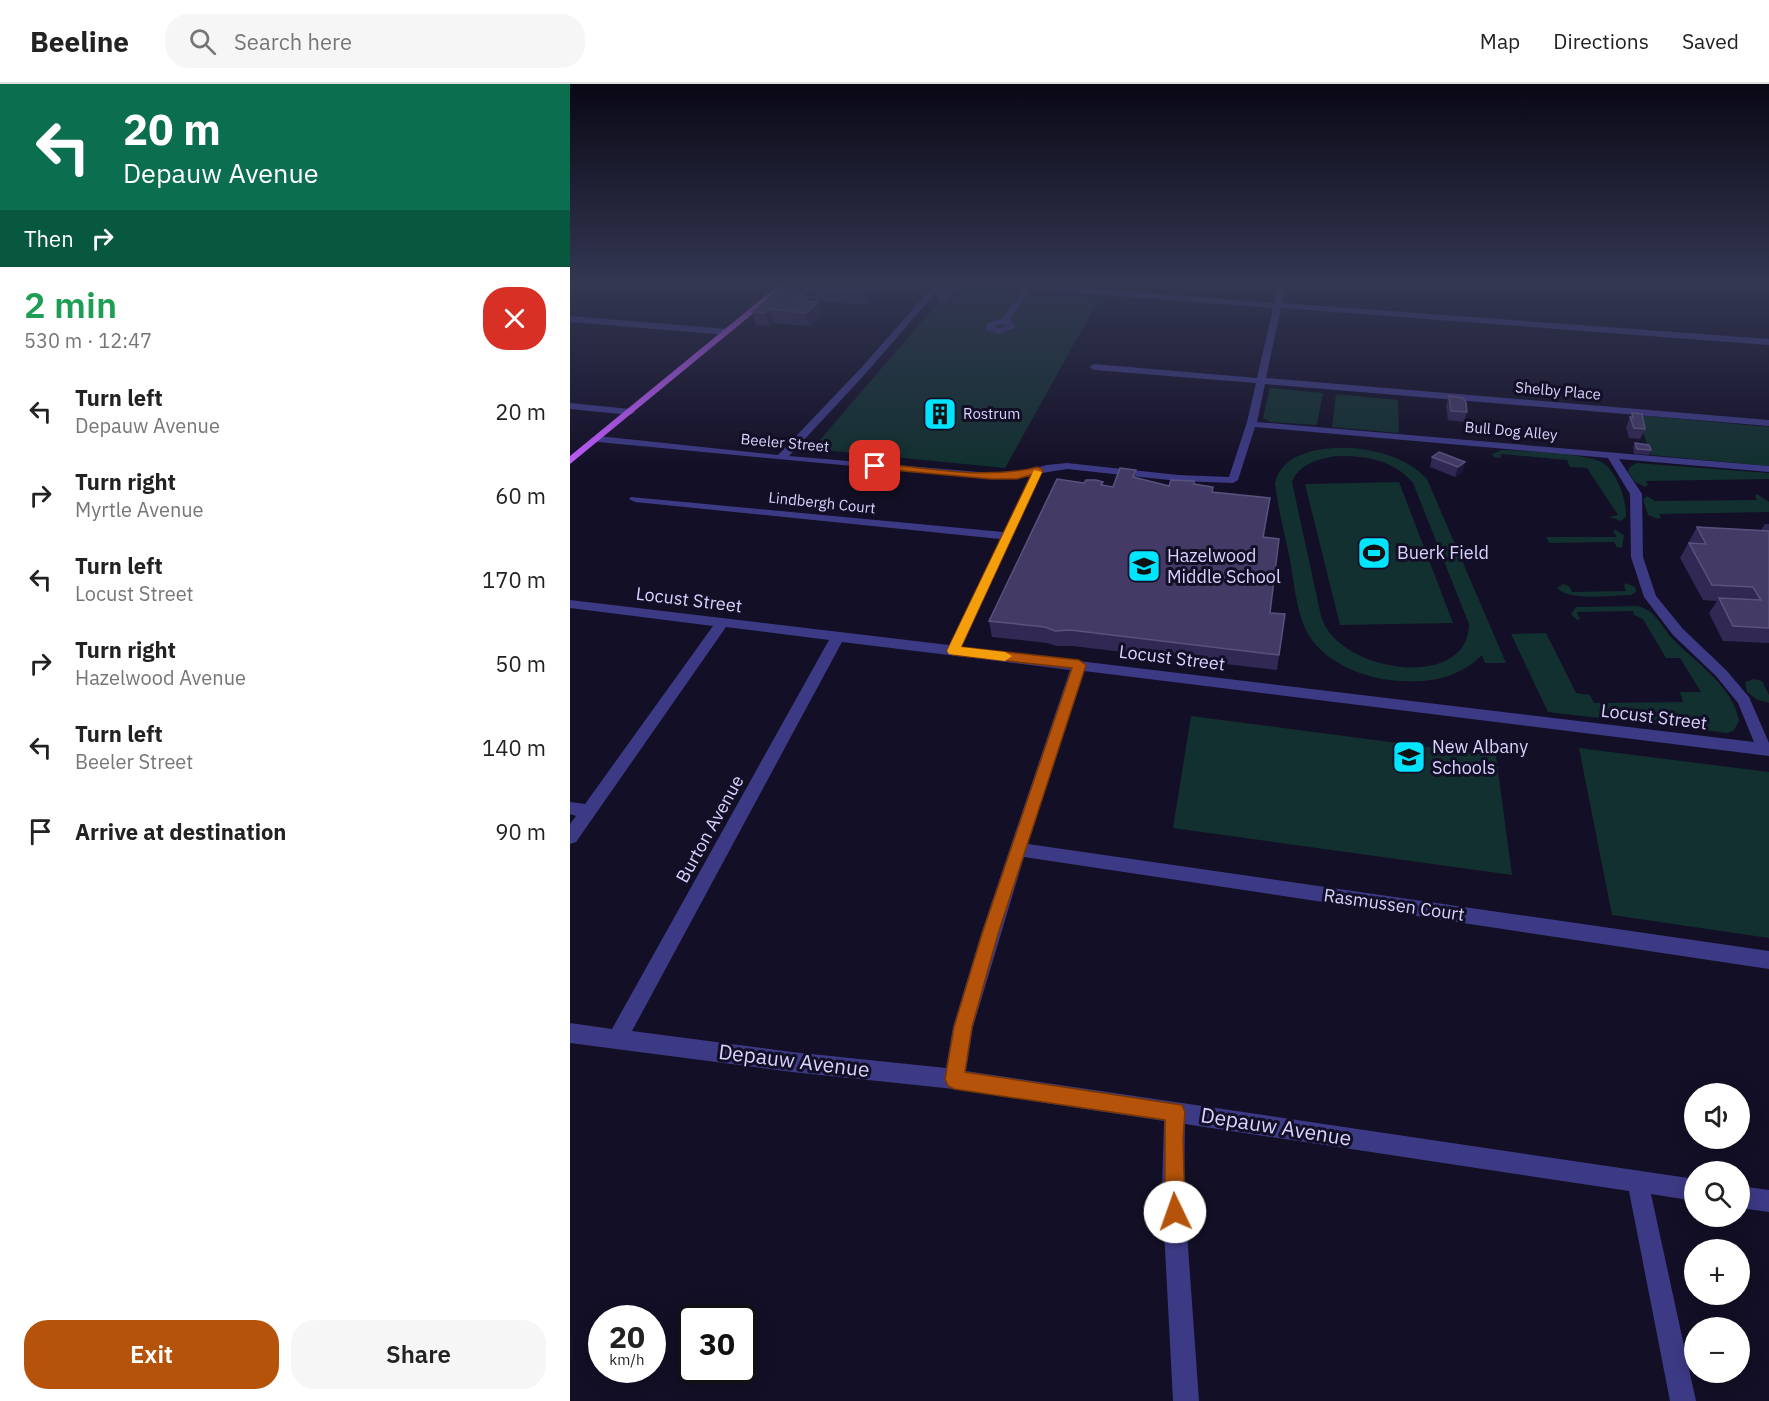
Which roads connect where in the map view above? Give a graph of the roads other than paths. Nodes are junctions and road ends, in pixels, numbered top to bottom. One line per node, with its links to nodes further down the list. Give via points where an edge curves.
1 (711, 345): 7 (main road)
2 (885, 345): 12 (street)
3 (1268, 345): 5 (street)
4 (1094, 367): 5 (street, Shelby Place)
5 (1260, 380): 8 (street, Shelby Place); 9 (street)
6 (570, 406): 7 (street)
7 (630, 412): 10 (main road)
8 (1769, 423)
9 (1250, 424): 11 (street, Bull Dog Alley); 15 (street, Beeler Street, via 1233,480 1066,466)
10 (598, 439): 12 (street, Beeler Street); 13 (main road)
11 (1611, 455): 14 (street, Bull Dog Alley); 23 (street, via 1636,494 1637,557 1651,598 1678,632 1740,695)
12 (781, 458): 15 (street, Beeler Street, via 991,476 1017,476)
13 (570, 461)
14 (1769, 469)
15 (1038, 470): 17 (street)
16 (635, 499): 17 (street, Lindbergh Court)
17 (1006, 536): 21 (street)
18 (570, 604): 19 (street, Locust Street)
19 (722, 623): 20 (street, Locust Street); 25 (street)
20 (838, 636): 21 (street, Locust Street); 30 (street, Burton Avenue)
21 (953, 651): 22 (street, Locust Street)
22 (1079, 665): 23 (street, Locust Street); 27 (street)
23 (1766, 749)
24 (570, 808): 25 (street)
25 (588, 811): 26 (street)
26 (570, 837)
27 (1018, 849): 28 (street, Rasmussen Court); 31 (street, via 963,1027)
28 (1769, 960)
29 (570, 1033): 30 (street, Depauw Avenue)
30 (617, 1039): 31 (street, Depauw Avenue)
31 (954, 1079): 32 (street, Depauw Avenue)
32 (1175, 1112): 33 (street, Depauw Avenue); 37 (street, via 1173,1191)
33 (1640, 1182): 34 (street, Depauw Avenue); 38 (street, via 1640,1199)
34 (1684, 1188)
35 (1750, 1198): 36 (street)
36 (1769, 1201)
37 (1186, 1401)
38 (1683, 1401)

